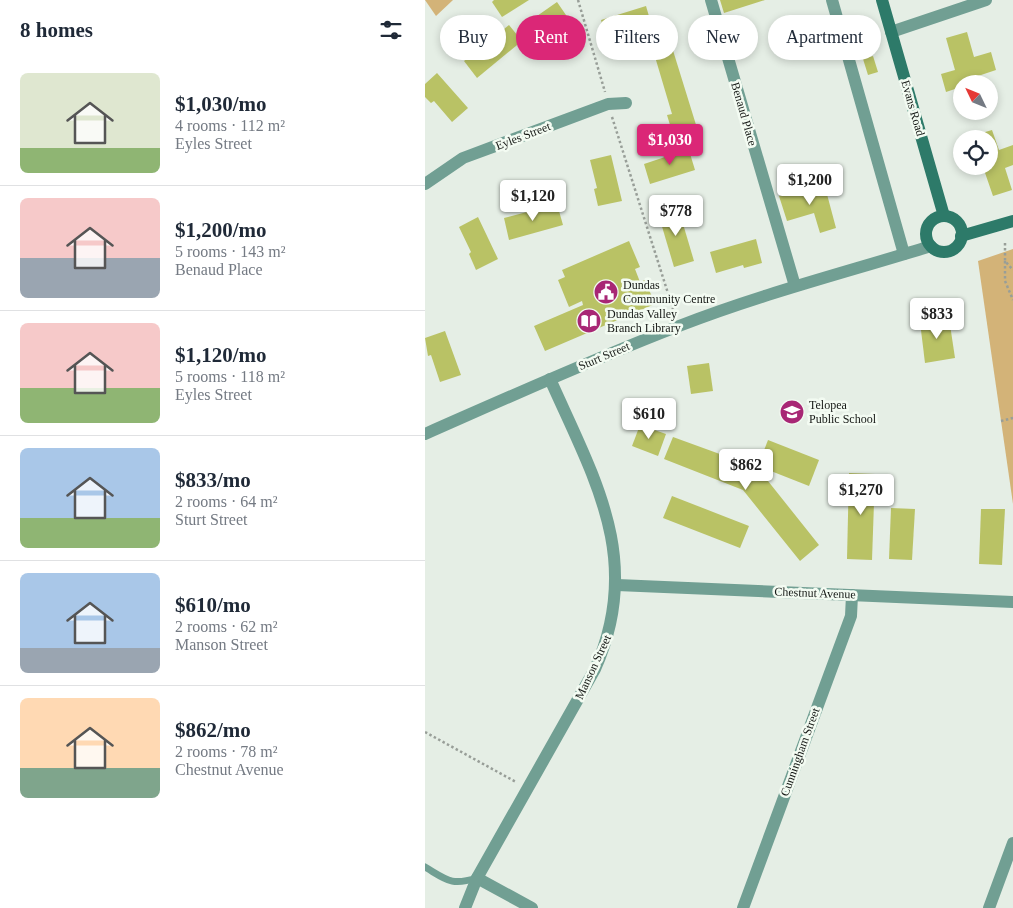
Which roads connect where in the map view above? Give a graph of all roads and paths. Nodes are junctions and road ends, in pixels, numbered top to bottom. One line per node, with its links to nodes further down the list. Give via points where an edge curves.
1 (578, 0): 8 (path)
2 (711, 0): 18 (street, Benaud Place)
3 (832, 0): 15 (street)
4 (882, 0): 6 (street, Evans Road)
5 (987, 0): 6 (street)
6 (891, 32): 10 (street, Evans Road)
7 (626, 103): 8 (street, Eyles Street)
8 (608, 104): 9 (street, Eyles Street, via 463,158); 20 (path)
9 (425, 184)
10 (944, 216): 12 (street, via 957,222); 14 (street, via 928,226 926,237)
11 (1013, 222): 12 (street)
12 (961, 236): 14 (street, via 958,245 949,250 939,251)
13 (1005, 243): 16 (path)
14 (931, 246): 15 (street, Sturt Street)
15 (904, 254): 18 (street, Sturt Street)
16 (1005, 261): 17 (path); 19 (path, via 1005,281)
17 (1013, 270)
18 (795, 286): 21 (street, Sturt Street, via 680,325)
19 (1013, 300)
20 (673, 308)
21 (550, 379): 24 (street, Sturt Street); 25 (street, Manson Street, via 607,517)
22 (1013, 418): 23 (path)
23 (1001, 421)
24 (425, 434)
25 (617, 585): 26 (street, Chestnut Avenue); 29 (street, Manson Street, via 605,646)
26 (852, 595): 27 (street, Chestnut Avenue); 35 (street, Cunningham Street, via 851,616)
27 (1013, 602)
28 (425, 732): 29 (path)
29 (528, 789): 32 (street, Manson Street)
30 (1013, 843): 36 (street)
31 (425, 867): 32 (lane, via 460,884)
32 (477, 878): 33 (street, Manson Street); 34 (street)
33 (465, 908)
34 (531, 908)
35 (743, 908)
36 (989, 908)

